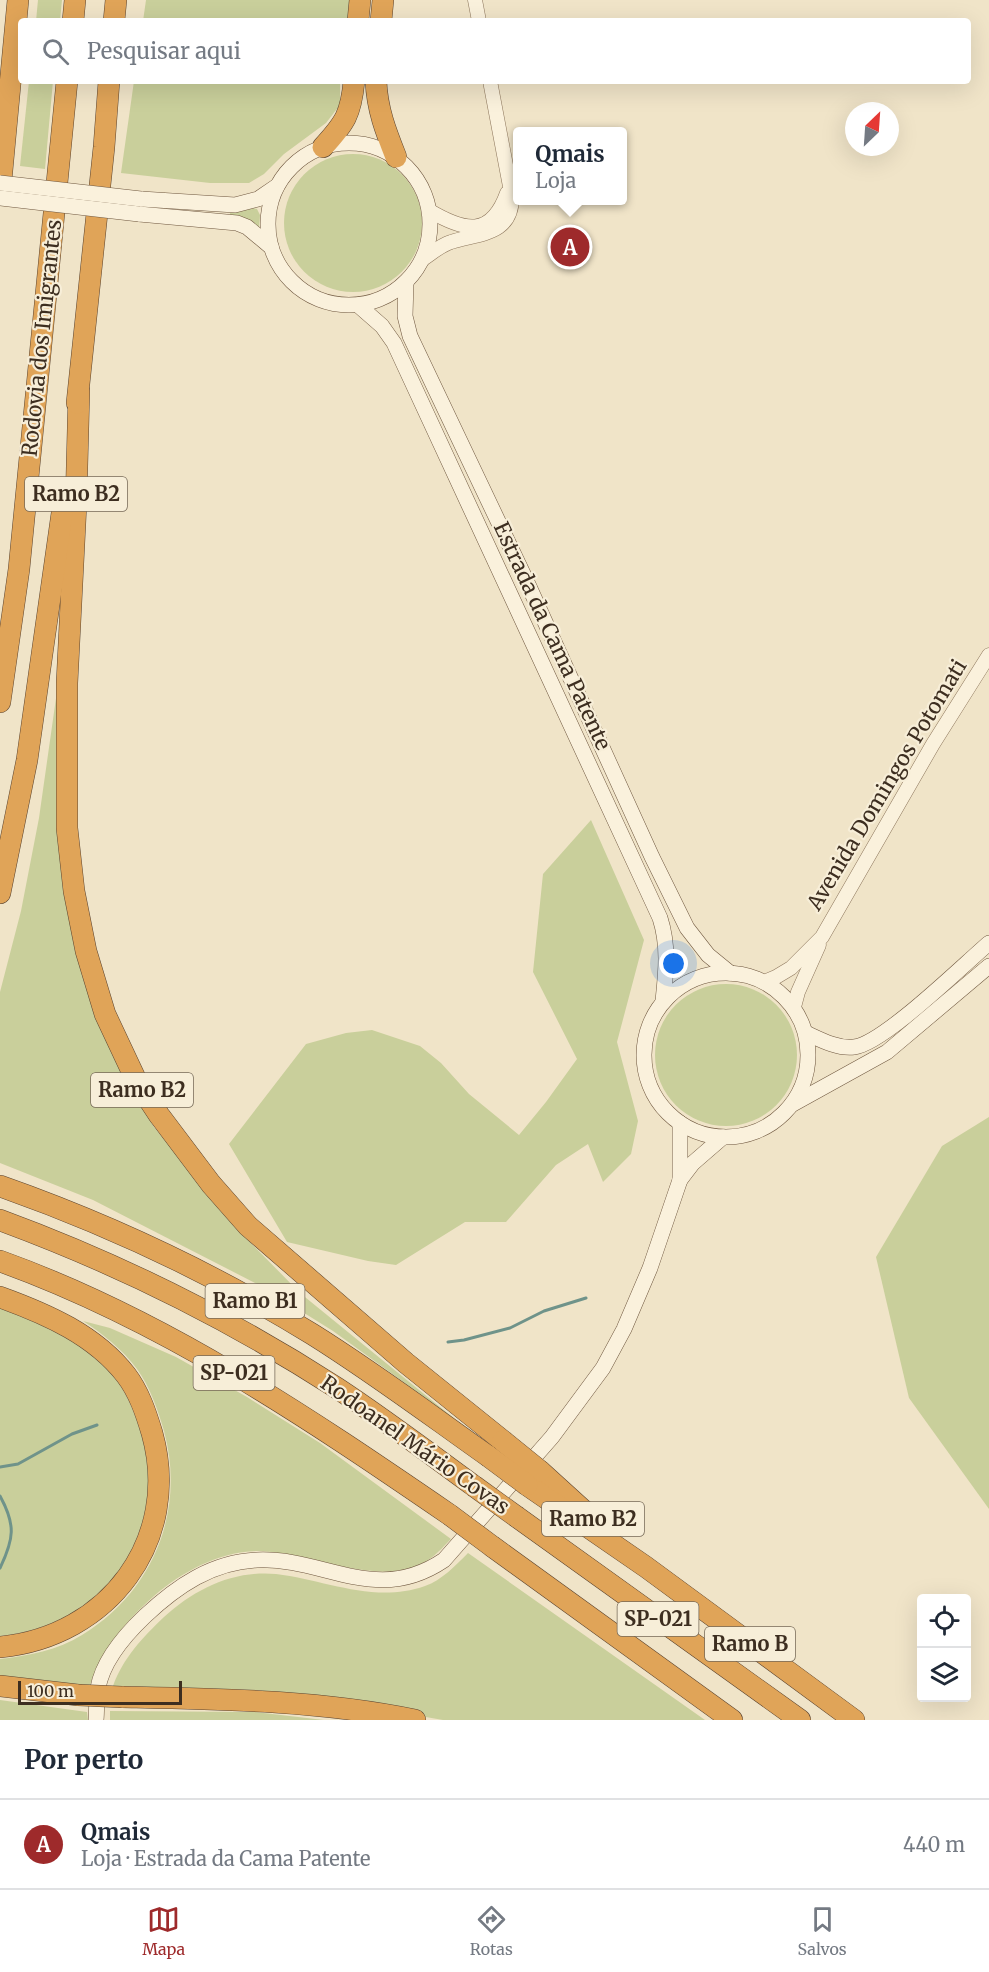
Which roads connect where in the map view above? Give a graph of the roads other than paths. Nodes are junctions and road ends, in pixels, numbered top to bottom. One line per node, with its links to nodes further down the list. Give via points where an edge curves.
1 (18, 0): 22 (highway)
2 (75, 0): 7 (highway)
3 (116, 0): 8 (highway)
4 (360, 0): 9 (highway)
5 (383, 0): 10 (highway)
6 (476, 0): 11 (street)
7 (73, 18)
8 (114, 18)
9 (358, 18)
10 (381, 18)
11 (479, 18)
12 (67, 84): 32 (highway, Rodovia dos Imigrantes, via 19,569)
13 (109, 84): 30 (highway)
14 (354, 84): 17 (highway, via 348,114)
15 (376, 84): 18 (highway, via 382,122)
16 (491, 84): 21 (street)
17 (323, 147): 18 (main road, via 348,143 373,146); 20 (main road, via 296,162)
18 (396, 157): 25 (main road, via 424,191)
19 (0, 183): 24 (main road, bridge)
20 (277, 186): 24 (main road, via 258,199 235,205); 26 (main road, via 268,216)
21 (509, 186): 25 (street, via 497,214 475,227 449,223); 27 (street, via 512,204 497,228 449,242)
22 (0, 192)
23 (0, 198): 24 (main road, bridge)
24 (140, 206): 26 (main road, via 237,223)
25 (430, 211): 27 (main road, via 430,236)
26 (271, 247): 29 (main road, via 284,272 304,291 330,303)
27 (423, 259): 28 (main road)
28 (406, 282): 29 (main road, via 384,298); 37 (main road, Estrada da Cama Patente, via 405,316 410,336 652,857 687,928 708,955)
29 (358, 305): 39 (main road, Estrada da Cama Patente, via 394,343 660,918 667,950)
30 (79, 391): 33 (highway, via 27,760); 50 (highway, Ramo B2, bridge, via 67,683 67,828 86,951 105,1014 136,1080 159,1115 248,1226 503,1441)
31 (989, 655): 34 (street, Avenida Domingos Potomati)
32 (0, 702)
33 (0, 893)
34 (822, 937): 38 (street, Avenida Domingos Potomati, via 791,968); 40 (street, Avenida Domingos Potomati)
35 (989, 943): 41 (main road, via 868,1044 838,1046)
36 (989, 966): 42 (main road, via 887,1052)
37 (730, 973): 38 (main road); 39 (main road, via 693,979)
38 (764, 982): 40 (main road)
39 (663, 1001): 43 (main road, via 647,1031 644,1066 656,1098)
40 (794, 1007): 41 (main road)
41 (806, 1033): 42 (main road, via 807,1070)
42 (793, 1104): 44 (main road, via 768,1126 746,1135)
43 (680, 1123): 44 (main road, via 700,1133); 45 (main road)
44 (723, 1137): 45 (main road)
45 (680, 1180): 54 (main road, via 650,1268 603,1368 565,1422 444,1560 421,1573 387,1580 267,1560 230,1564 207,1572 158,1605 117,1649 100,1678)
46 (0, 1185): 50 (highway, Ramo B1, bridge, via 95,1223 253,1300 383,1381 488,1456)
47 (0, 1220): 57 (highway, Rodoanel Mário Covas / SP-021, bridge, via 219,1318 338,1389)
48 (0, 1261): 56 (highway, Rodoanel Mário Covas / SP-021, bridge, via 98,1301 184,1344 326,1430)
49 (0, 1297): 52 (highway, via 77,1331 128,1377 141,1400 155,1445 160,1484 154,1519 139,1560 101,1606 61,1632)
50 (533, 1478): 51 (highway, Ramo B2)
51 (646, 1567): 58 (highway, Ramo B)
52 (0, 1647)
53 (0, 1686): 55 (highway, bridge, via 78,1695 252,1699)
54 (96, 1720)
55 (415, 1720)
56 (732, 1720)
57 (800, 1720)
58 (854, 1720)

